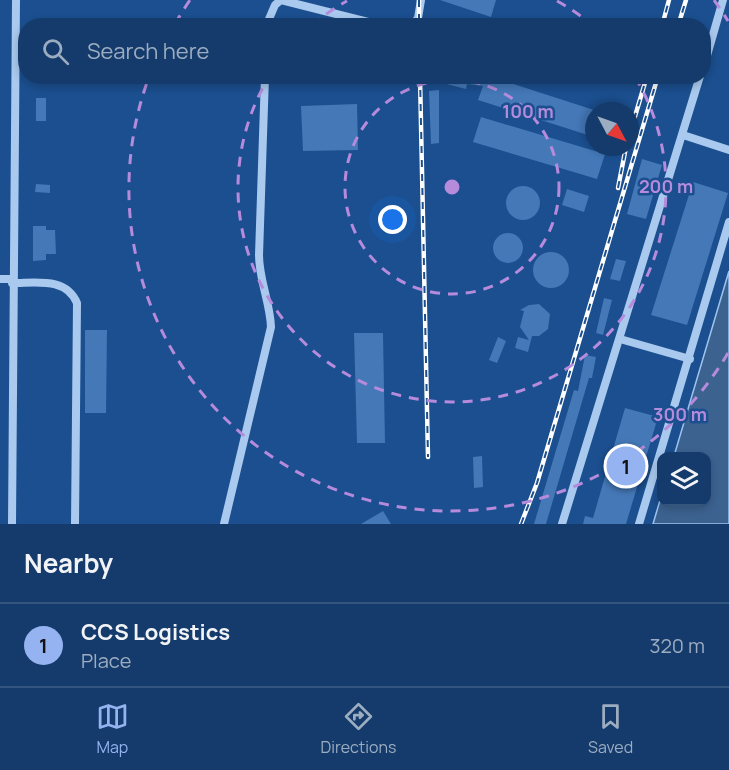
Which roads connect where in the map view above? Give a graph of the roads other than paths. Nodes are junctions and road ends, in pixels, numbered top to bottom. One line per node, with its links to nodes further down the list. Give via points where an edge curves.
1 (16, 0): 14 (street)
2 (421, 0): 6 (street)
3 (723, 0): 7 (street)
4 (269, 18): 5 (street, via 281,0)
5 (352, 18)
6 (418, 18)
7 (711, 42)
8 (265, 84): 19 (street, via 259,262 271,327)
9 (698, 84): 10 (street)
10 (683, 135): 11 (street); 15 (street)
11 (729, 150)
12 (729, 222): 16 (street)
13 (0, 279): 14 (street)
14 (12, 281): 17 (street); 18 (street, via 64,285 77,303)
15 (620, 339): 16 (street); 20 (street)
16 (690, 359): 21 (street)
17 (12, 524)
18 (75, 524)
19 (224, 524)
20 (562, 524)
21 (639, 524)

